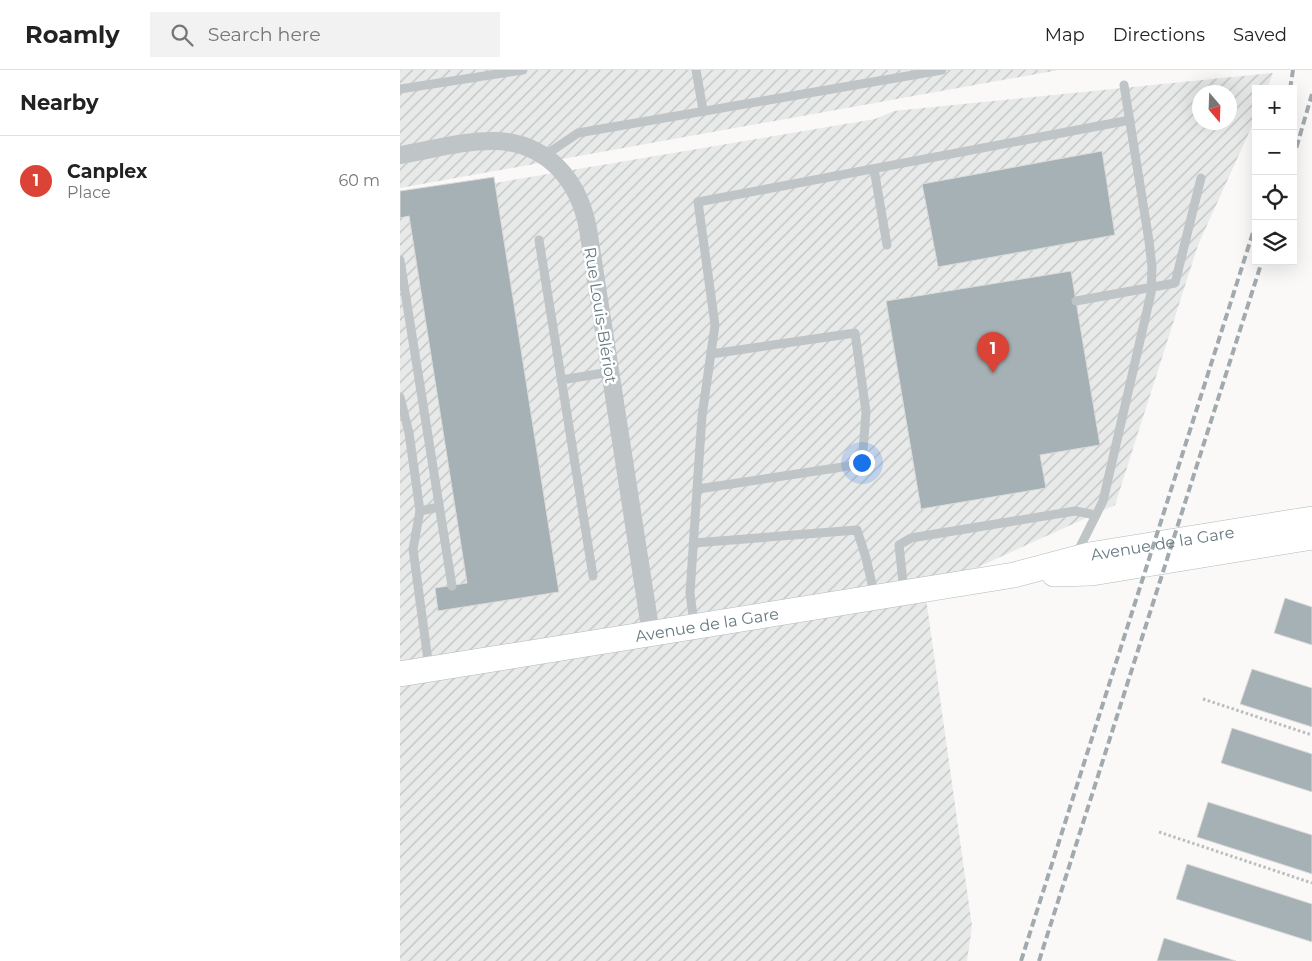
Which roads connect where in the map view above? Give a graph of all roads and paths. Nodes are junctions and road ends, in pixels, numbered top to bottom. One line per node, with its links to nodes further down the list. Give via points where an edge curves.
1 (523, 70): 5 (lane)
2 (696, 70): 6 (lane)
3 (942, 70): 6 (lane)
4 (1124, 84): 7 (lane)
5 (400, 89)
6 (703, 110): 9 (lane, via 578,133)
7 (1130, 120): 10 (lane); 16 (lane, via 1150,247)
8 (400, 155): 9 (street, Rue Louis-Blériot, via 496,141 516,144)
9 (544, 156): 19 (street, Rue Louis-Blériot, via 566,176 584,212)
10 (874, 169): 13 (lane); 18 (lane, via 698,202 715,325)
11 (1200, 178): 16 (lane, via 1175,283)
12 (539, 240): 20 (lane)
13 (887, 245)
14 (400, 260): 15 (lane)
15 (401, 274): 23 (lane)
16 (1151, 287): 17 (lane); 25 (lane, via 1103,502)
17 (1076, 300)
18 (711, 354): 22 (lane, via 702,416); 22 (lane, via 855,333 866,412 862,464)
19 (610, 372): 20 (lane); 35 (street, Rue Louis-Blériot)
20 (561, 380): 30 (lane)
21 (400, 397): 24 (lane, via 409,433)
22 (698, 489): 28 (lane)
23 (439, 507): 24 (lane); 31 (lane)
24 (420, 511): 36 (lane, via 413,549)
25 (1096, 515): 29 (lane, via 1079,546); 32 (lane, via 1075,511 912,538 899,545)
26 (1312, 519): 29 (street, Avenue de la Gare)
27 (1312, 537): 29 (street, Avenue de la Gare)
28 (694, 543): 33 (lane, via 856,530); 34 (lane, via 690,593)
29 (1078, 566): 32 (street, Avenue de la Gare)
30 (593, 576)
31 (452, 586)
32 (904, 593): 33 (street, Avenue de la Gare)
33 (875, 597): 34 (street, Avenue de la Gare)
34 (695, 626): 35 (street, Avenue de la Gare)
35 (651, 634): 36 (street, Avenue de la Gare)
36 (430, 670): 37 (street, Avenue de la Gare)
37 (400, 674)
38 (1203, 699): 39 (path)
39 (1312, 735)
40 (1159, 832): 41 (path)
41 (1312, 883)

